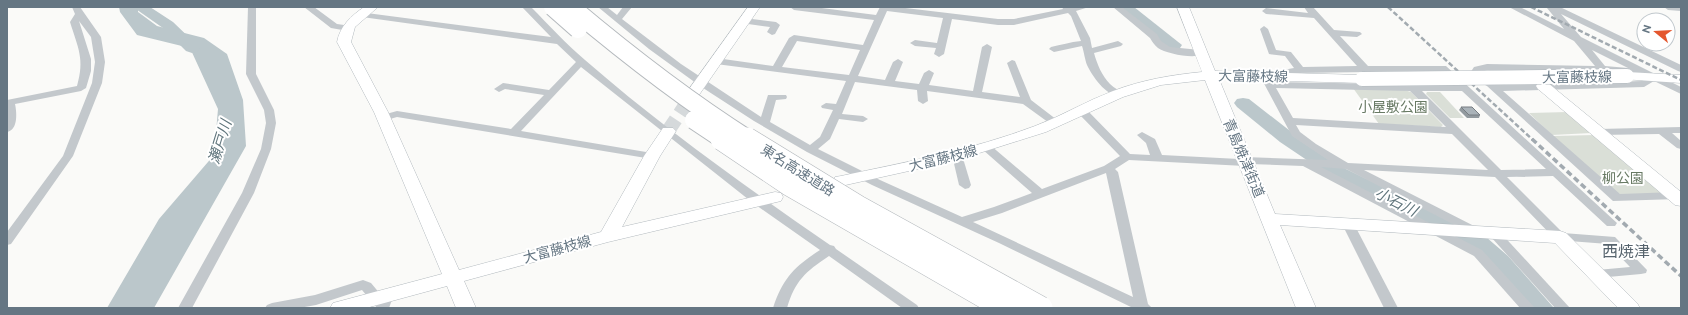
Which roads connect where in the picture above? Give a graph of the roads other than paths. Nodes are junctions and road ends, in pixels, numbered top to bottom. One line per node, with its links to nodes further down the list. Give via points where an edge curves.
1 (252, 7): 125 (street, via 251,74 269,110 271,123 266,149 248,193)
2 (308, 7): 29 (street, via 334,26)
3 (526, 7): 36 (street)
4 (553, 7): 131 (highway, 東名高速道路, bridge, via 670,102 761,167)
5 (571, 7): 132 (highway, 東名高速道路, bridge, via 626,53 723,122 851,203)
6 (602, 7): 26 (street)
7 (628, 7): 26 (street)
8 (754, 7): 27 (main road)
9 (794, 7): 25 (street)
10 (884, 7): 23 (street); 25 (street)
11 (1085, 7): 19 (street)
12 (1117, 7): 43 (street, via 1154,36 1166,50)
13 (1183, 7): 43 (main road, 青島焼津街道)
14 (1308, 7): 24 (street)
15 (1513, 7): 35 (street)
16 (1552, 7): 35 (street); 50 (street)
17 (1668, 7): 18 (street)
18 (1681, 8)
19 (1068, 9): 23 (street, via 1009,22); 39 (street, via 1075,14)
20 (367, 10): 29 (main road); 36 (street)
21 (78, 11): 74 (street, via 74,22 86,59 86,71 81,88); 119 (street, via 96,37 100,62 97,83 68,156)
22 (1266, 11): 24 (street)
23 (948, 16): 37 (street, via 940,50)
24 (1316, 16): 32 (street)
25 (880, 18): 40 (street)
26 (615, 19): 28 (street); 62 (street)
27 (744, 21): 31 (street, via 776,25); 44 (main road)
28 (602, 22)
29 (348, 28): 78 (main road, via 345,36 347,49)
30 (1264, 29): 51 (street, via 1272,52 1288,54)
31 (772, 32)
32 (1332, 32): 34 (street); 53 (street)
33 (566, 34): 36 (street)
34 (1357, 34)
35 (1574, 37): 48 (street); 55 (street)
36 (557, 39): 45 (street)
37 (915, 43)
38 (1118, 44): 39 (street)
39 (1087, 47): 42 (street, via 1068,44 1065,48); 70 (street, via 1092,65 1107,87)
40 (867, 48): 49 (street, via 794,38); 56 (street)
41 (987, 48): 69 (street)
42 (1054, 48)
43 (1200, 53): 54 (main road, 青島焼津街道)
44 (716, 61): 49 (street); 62 (main road)
45 (581, 62): 68 (street); 84 (street)
46 (898, 62): 59 (street)
47 (1012, 63): 73 (street)
48 (1602, 68): 55 (street, via 1627,70); 60 (street, via 1477,69 1475,73)
49 (776, 69): 56 (street)
50 (1681, 69)
51 (1300, 70): 53 (street); 58 (street)
52 (929, 73): 63 (street)
53 (1364, 74): 55 (main road, 大富藤枝線, bridge); 58 (main road, 大富藤枝線); 64 (street, via 1443,68)
54 (1209, 75): 58 (main road, 大富藤枝線); 70 (main road, 大富藤枝線, via 1159,81); 98 (main road, 青島焼津街道)
55 (1654, 77): 57 (main road, 大富藤枝線); 61 (street, via 1644,84); 67 (street)
56 (853, 79): 59 (street); 76 (street)
57 (1681, 79)
58 (1268, 81): 65 (street); 80 (street)
59 (889, 84): 63 (street)
60 (1490, 84): 61 (street, via 1505,88); 109 (street, via 1617,198)
61 (1543, 86): 89 (main road)
62 (697, 87): 81 (street)
63 (923, 88): 69 (street); 72 (street)
64 (1464, 88): 65 (street); 102 (street)
65 (1414, 89): 86 (street)
66 (499, 90): 68 (street, via 504,86)
67 (1681, 91)
68 (552, 93): 88 (street)
69 (977, 94): 73 (street)
70 (1118, 94): 77 (main road, 大富藤枝線)
71 (782, 97): 81 (street, via 772,97)
72 (923, 101)
73 (1026, 101): 82 (street)
74 (8, 103): 83 (street, via 12,115)
75 (826, 106): 76 (street)
76 (838, 111): 79 (street); 93 (street, via 825,139)
77 (1082, 111): 82 (main road, 大富藤枝線); 96 (street)
78 (384, 118): 88 (street, via 397,114); 122 (main road)
79 (863, 119)
80 (1290, 121): 86 (street); 100 (street, via 1296,134)
81 (765, 123): 93 (street)
82 (1056, 123): 92 (main road, 大富藤枝線)
83 (7, 129)
84 (668, 130): 95 (main road); 110 (street)
85 (1681, 130): 87 (street)
86 (1456, 131): 103 (street)
87 (1662, 131): 89 (street); 91 (street)
88 (513, 132): 95 (street)
89 (1599, 132): 109 (main road)
90 (1142, 135): 97 (street, via 1151,141)
91 (1681, 146)
92 (986, 147): 94 (main road, 大富藤枝線); 107 (street)
93 (811, 150): 104 (street)
94 (956, 155): 104 (main road, 大富藤枝線); 106 (street)
95 (652, 156): 117 (main road)
96 (1127, 157): 97 (street); 101 (street)
97 (1157, 158): 98 (street)
98 (1244, 161): 99 (street); 111 (main road, 青島焼津街道)
99 (1307, 162): 100 (street); 115 (street)
100 (1342, 165): 103 (street); 116 (street)
101 (1108, 168): 107 (street); 124 (street, via 1112,172)
102 (1555, 172): 103 (street); 114 (street)
103 (1496, 174): 118 (street)
104 (863, 177): 105 (main road, 大富藤枝線); 112 (street)
105 (841, 181)
106 (965, 185)
107 (1040, 194): 112 (street)
108 (775, 197): 110 (main road, 大富藤枝線)
109 (1678, 198)
110 (757, 200): 117 (main road, 大富藤枝線); 120 (street)
111 (1269, 219): 113 (main road); 133 (main road, 青島焼津街道)
112 (961, 221): 124 (street)
113 (1348, 224): 115 (main road); 134 (street)
114 (1610, 224)
115 (1430, 230): 116 (main road); 135 (street, via 1468,247 1485,259)
116 (1487, 233): 118 (main road); 136 (street)
117 (608, 236): 122 (main road, 大富藤枝線)
118 (1560, 237): 121 (main road); 121 (street, via 1611,240 1641,270)
119 (7, 241)
120 (830, 249): 129 (street, via 802,268 786,285); 130 (street)
121 (1597, 274): 137 (main road)
122 (452, 277): 123 (main road, 大富藤枝線); 128 (main road)
123 (381, 301): 126 (street, via 363,285 316,300); 127 (main road, 大富藤枝線)
124 (1143, 307)
125 (185, 308)
126 (272, 308)
127 (340, 308)
128 (466, 308)
129 (780, 308)
130 (912, 308)
131 (1004, 308)
132 (1041, 308)
133 (1306, 308)
134 (1391, 308)
135 (1528, 308)
136 (1563, 308)
137 (1630, 308)

